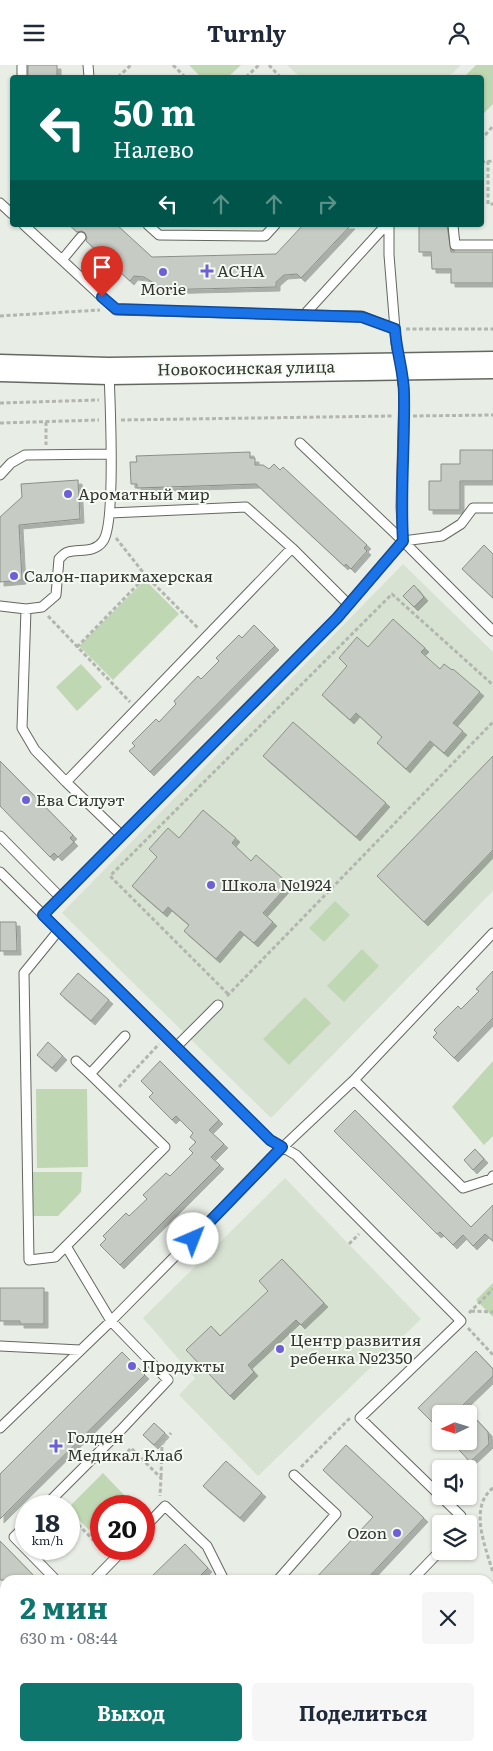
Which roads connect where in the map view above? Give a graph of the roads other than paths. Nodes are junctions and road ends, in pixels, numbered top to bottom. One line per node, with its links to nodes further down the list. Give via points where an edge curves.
1 (0, 203): 2 (lane)
2 (10, 212)
3 (26, 227): 11 (lane)
4 (150, 227): 5 (lane, via 159,235 265,236)
5 (273, 227)
6 (386, 227): 12 (lane)
7 (388, 227): 13 (lane)
8 (453, 227): 10 (lane, via 455,245)
9 (82, 237): 11 (lane)
10 (493, 245)
11 (62, 259): 12 (lane, via 116,309)
12 (304, 315): 13 (lane, via 362,317)
13 (395, 329): 15 (lane)
14 (493, 365): 15 (street, Новокосинская улица)
15 (400, 366): 17 (street, Новокосинская улица); 23 (lane, via 405,416 401,507)
16 (0, 368): 17 (street, Новокосинская улица)
17 (109, 371): 19 (lane)
18 (300, 443): 23 (lane)
19 (111, 454): 20 (lane, via 25,455); 22 (lane)
20 (0, 475)
21 (493, 508): 23 (lane, via 473,508 461,524 442,536)
22 (110, 513): 24 (lane, via 246,507); 27 (lane, via 103,542 92,550 66,552 59,559 56,595 42,607)
23 (403, 541): 25 (lane); 28 (lane)
24 (292, 548): 25 (lane); 29 (lane)
25 (348, 604): 30 (lane)
26 (0, 606): 27 (lane)
27 (26, 609): 29 (lane, via 22,728 34,750)
28 (493, 631)
29 (66, 782): 30 (lane)
30 (121, 835): 33 (lane)
31 (0, 836): 33 (lane)
32 (0, 871): 34 (lane)
33 (60, 897): 34 (lane)
34 (43, 915): 35 (lane)
35 (59, 930): 39 (lane); 45 (lane, via 24,973 30,1260 56,1257)
36 (493, 933): 42 (lane)
37 (218, 1005): 39 (lane)
38 (125, 1036): 41 (lane)
39 (176, 1047): 43 (lane, via 270,1140)
40 (76, 1061): 41 (lane)
41 (90, 1074): 45 (lane, via 165,1147)
42 (354, 1079): 43 (lane); 44 (lane, via 463,1188)
43 (282, 1147): 46 (lane); 52 (lane, via 296,1155 461,1321 360,1418)
44 (493, 1176)
45 (66, 1246): 46 (lane)
46 (111, 1321): 48 (lane); 51 (lane, via 168,1380)
47 (0, 1346): 48 (lane)
48 (80, 1350): 49 (lane)
49 (0, 1428)
50 (294, 1475): 60 (lane, via 336,1514)
51 (56, 1495)
52 (460, 1515)
53 (155, 1516): 59 (lane, via 165,1506 207,1546)
54 (432, 1559): 61 (lane)
55 (36, 1560): 57 (lane)
56 (113, 1560): 58 (lane)
57 (51, 1575)
58 (99, 1575)
59 (222, 1575)
60 (282, 1575)
61 (417, 1575)

